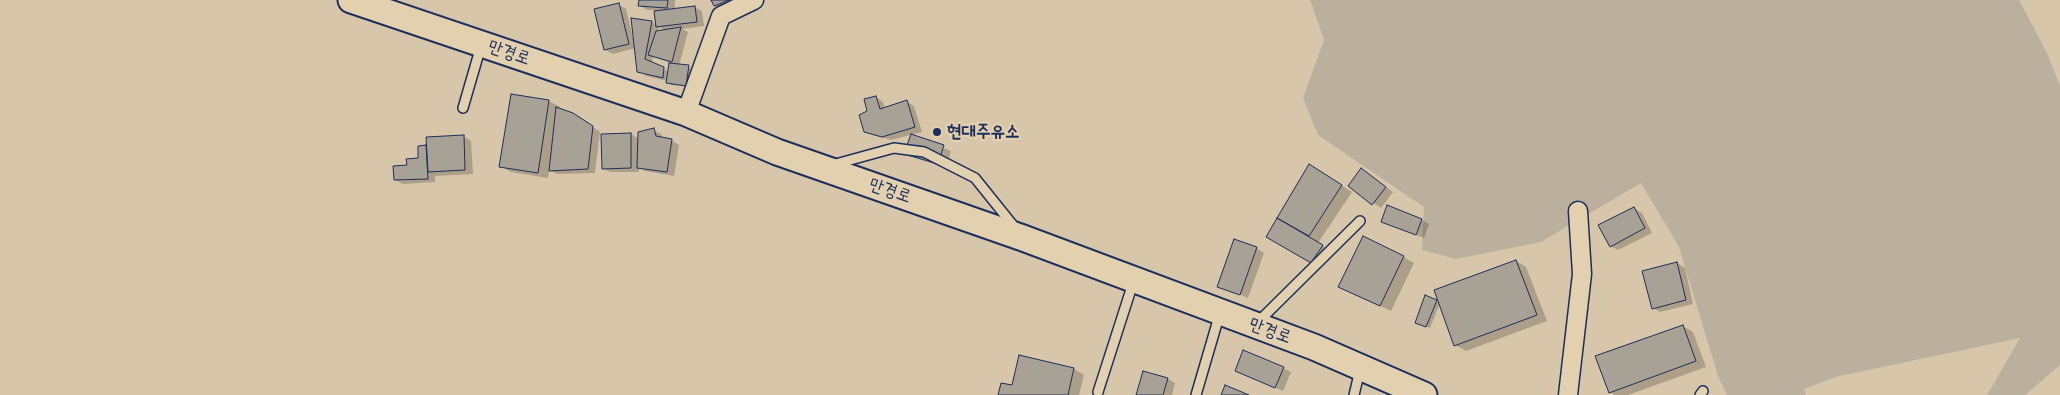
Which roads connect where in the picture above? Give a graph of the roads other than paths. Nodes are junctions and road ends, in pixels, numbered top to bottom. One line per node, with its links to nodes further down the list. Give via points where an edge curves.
1 (350, 0): 3 (street, 만경로)
2 (754, 0): 5 (street, via 721,16)
3 (482, 44): 4 (lane); 5 (street, 만경로)
4 (463, 108)
5 (686, 113): 6 (street, 만경로, via 777,152)
6 (822, 167): 9 (street, 만경로); 9 (lane, via 894,148 924,152 976,178)
7 (1578, 211): 18 (street, via 1582,274)
8 (1360, 221): 12 (lane)
9 (1023, 238): 10 (street, 만경로)
10 (1134, 280): 11 (street, 만경로); 14 (lane)
11 (1220, 313): 12 (street, 만경로); 15 (lane)
12 (1254, 326): 13 (street, 만경로)
13 (1360, 367): 16 (lane); 17 (street, 만경로)
14 (1098, 392)
15 (1196, 395)
16 (1354, 395)
17 (1424, 395)
18 (1568, 395)

